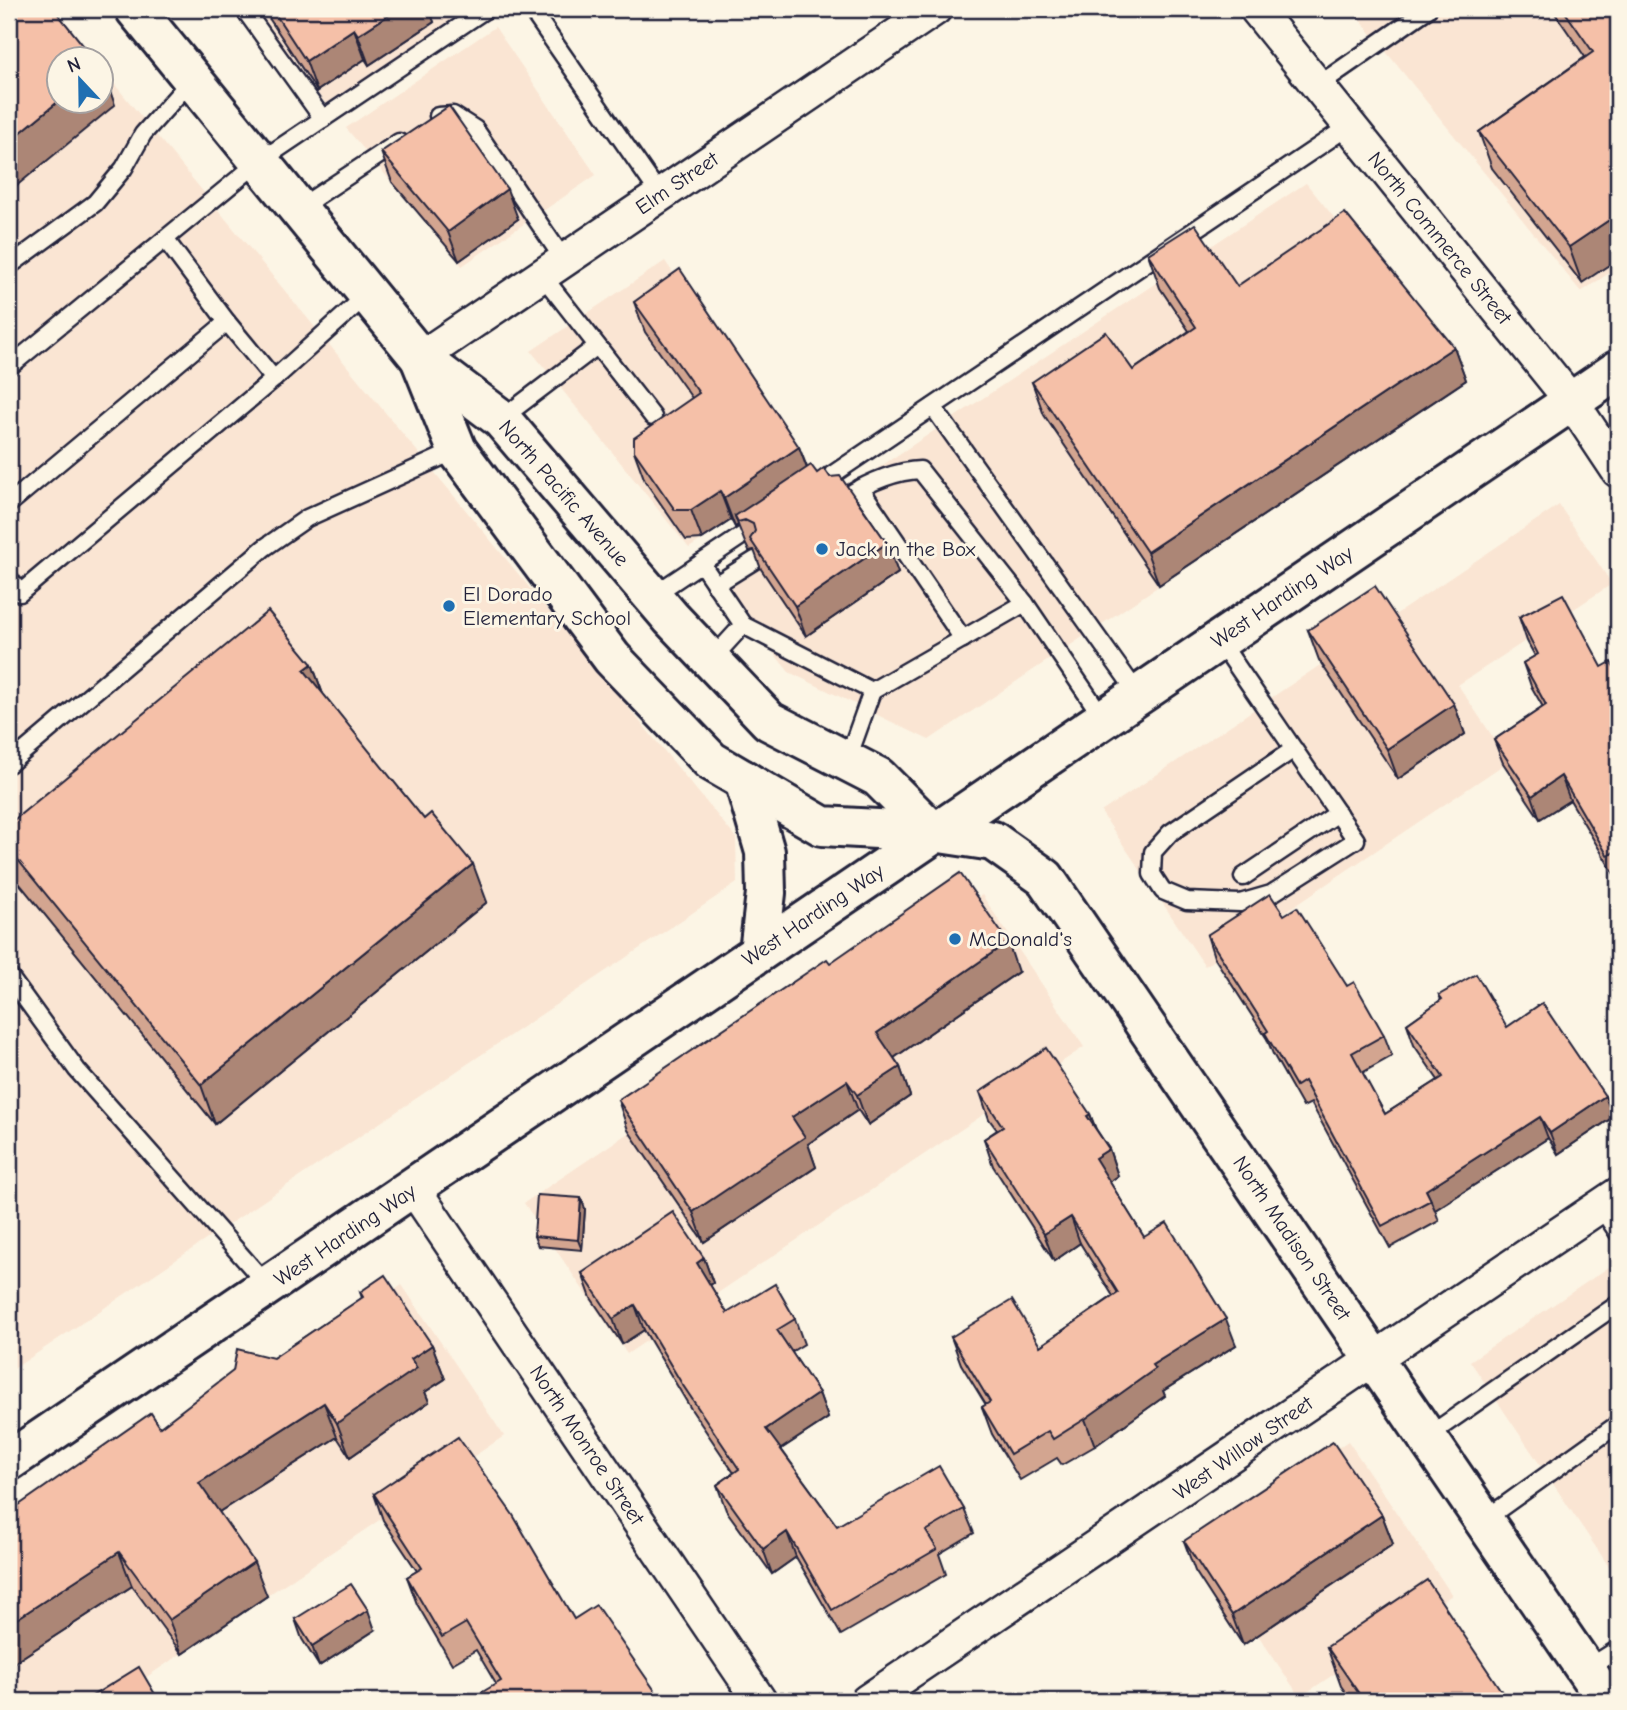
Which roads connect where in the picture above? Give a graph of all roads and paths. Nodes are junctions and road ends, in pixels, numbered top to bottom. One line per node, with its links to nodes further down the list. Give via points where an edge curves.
1 (135, 9): 8 (street, North Pacific Avenue)
2 (244, 9): 10 (lane)
3 (486, 9): 10 (lane)
4 (531, 9): 13 (lane)
5 (935, 9): 13 (street, Elm Street)
6 (1256, 9): 9 (street, North Commerce Street)
7 (1429, 9): 9 (lane)
8 (193, 78): 12 (street, North Pacific Avenue); 16 (lane, via 143,134 124,168 95,203)
9 (1317, 86): 11 (street, North Commerce Street)
10 (323, 119): 12 (lane)
11 (1349, 126): 25 (street, North Commerce Street); 26 (lane)
12 (260, 160): 14 (street, North Pacific Avenue); 15 (lane)
13 (660, 195): 17 (street, Elm Street)
14 (299, 208): 17 (lane, via 441,115 453,115 475,128); 18 (street, North Pacific Avenue)
15 (165, 239): 19 (lane); 22 (lane)
16 (9, 266)
17 (553, 267): 20 (lane); 21 (street, Elm Street)
18 (368, 294): 21 (street, North Pacific Avenue); 24 (lane)
19 (227, 322): 24 (lane); 34 (lane)
20 (597, 346): 27 (lane); 28 (lane)
21 (419, 358): 28 (street, North Pacific Avenue); 29 (street, North Pacific Avenue)
22 (9, 368)
23 (1618, 370): 25 (street, West Harding Way)
24 (274, 379): 40 (lane)
25 (1572, 402): 30 (street, North Commerce Street); 45 (street, West Harding Way)
26 (933, 407): 33 (lane); 48 (lane)
27 (653, 416)
28 (501, 419): 41 (street, North Pacific Avenue)
29 (457, 450): 52 (lane, via 307,518 264,548); 53 (street, North Pacific Avenue, via 612,657 711,761)
30 (1618, 471)
31 (860, 488): 32 (lane); 42 (lane, via 904,471 920,470); 44 (lane)
32 (845, 497)
33 (794, 501)
34 (9, 504)
35 (771, 516): 37 (lane)
36 (755, 560): 39 (lane)
37 (701, 563): 39 (lane); 41 (lane)
38 (9, 578): 40 (lane)
39 (715, 584): 43 (lane)
40 (14, 594)
41 (653, 596): 46 (street, North Pacific Avenue)
42 (1025, 603): 44 (lane); 49 (lane)
43 (743, 625): 46 (lane); 47 (lane)
44 (963, 639): 47 (lane)
45 (1219, 640): 48 (street, West Harding Way); 50 (lane)
46 (711, 660): 51 (street, North Pacific Avenue, via 769,721)
47 (872, 691): 51 (lane)
48 (1138, 694): 49 (street, West Harding Way)
49 (1103, 718): 55 (street, West Harding Way)
50 (1294, 749): 54 (lane); 54 (lane, via 1170,833 1153,852 1152,874 1163,891 1187,901 1240,903 1271,894 1356,840)
51 (848, 761): 55 (street, North Pacific Avenue, via 878,777)
52 (9, 764)
53 (744, 780): 55 (street, North Pacific Avenue, via 822,826); 57 (street, via 765,852)
54 (1338, 813): 56 (lane)
55 (933, 832): 57 (street, West Harding Way); 64 (street, North Madison Street, via 993,841 1045,878)
56 (1243, 877)
57 (759, 952): 59 (street, West Harding Way)
58 (9, 976): 62 (lane, via 77,1070)
59 (414, 1189): 62 (street, West Harding Way); 71 (street, North Monroe Street)
60 (1609, 1200): 61 (lane); 64 (street, West Willow Street)
61 (1618, 1233)
62 (268, 1287): 67 (street, West Harding Way)
63 (1618, 1304): 66 (lane)
64 (1374, 1357): 66 (street, North Madison Street); 72 (street, West Willow Street)
65 (1618, 1424): 68 (lane)
66 (1428, 1436): 68 (street, North Madison Street)
67 (9, 1461)
68 (1484, 1520): 70 (street, North Madison Street)
69 (1618, 1649): 70 (lane)
70 (1585, 1670): 73 (street, North Madison Street)
71 (760, 1701)
72 (867, 1701)
73 (1607, 1701)

